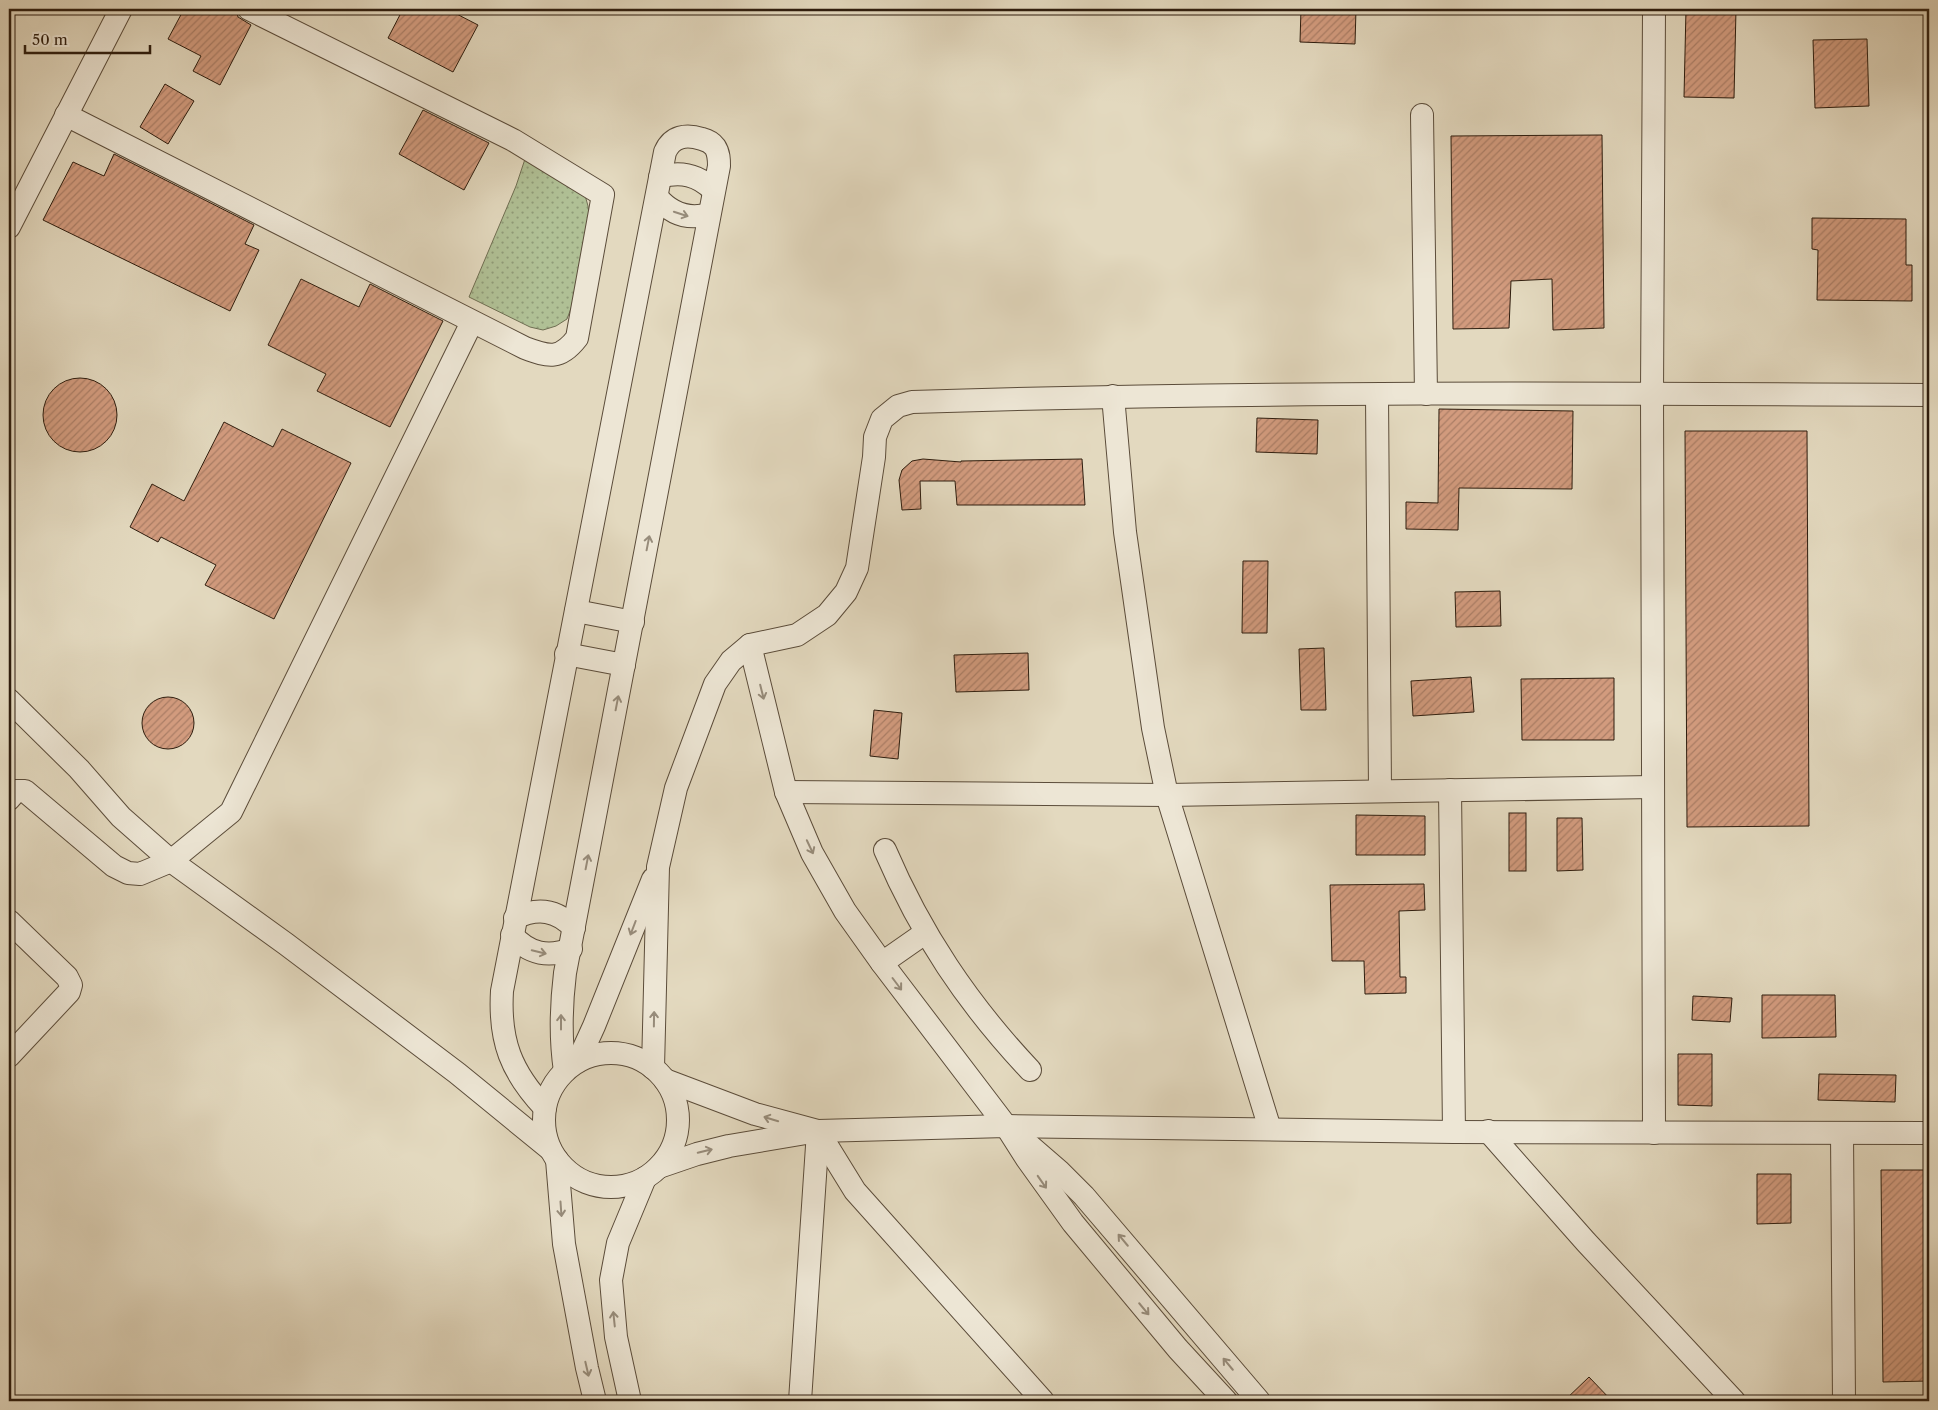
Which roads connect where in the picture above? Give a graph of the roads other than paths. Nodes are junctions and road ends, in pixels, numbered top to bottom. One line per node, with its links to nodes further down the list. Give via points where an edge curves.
1 (121, 9): 4 (street)
2 (249, 9): 10 (street, via 513,140 603,195 577,338 568,349 558,355 543,354)
3 (1654, 9): 12 (street)
4 (66, 115): 9 (street); 10 (street)
5 (1422, 115): 11 (street)
6 (659, 187): 7 (street, via 677,174 693,176); 7 (street, via 668,145 681,136 693,136 715,146 719,157); 8 (street, one-way to 8, via 671,211 700,217); 16 (street)
7 (714, 190): 8 (street)
8 (709, 214): 17 (street, one-way to 8)
9 (9, 227)
10 (472, 322): 29 (street, via 231,812)
11 (1426, 394): 12 (street); 13 (street)
12 (1652, 394): 14 (street); 22 (street)
13 (1377, 395): 15 (street); 24 (street)
14 (1929, 395)
15 (1113, 396): 18 (street, via 912,402 898,406 882,419 875,437 857,568 846,592 827,615 797,635); 26 (street, via 1125,532 1153,728)
16 (576, 611): 17 (street); 19 (street)
17 (633, 622): 20 (street)
18 (750, 645): 25 (street, one-way to 25); 30 (street, via 731,661 715,684 676,788)
19 (566, 654): 20 (street); 32 (street)
20 (624, 665): 34 (street, one-way to 20)
21 (9, 700): 29 (street, via 79,769 121,817)
22 (1652, 786): 23 (street); 46 (street)
23 (1450, 790): 24 (street); 45 (street)
24 (1380, 791): 26 (street)
25 (786, 792): 26 (street); 35 (street, one-way to 35, via 828,882)
26 (1167, 795): 42 (street)
27 (9, 799): 29 (street, via 16,791 25,791 114,866 128,873 140,874)
28 (885, 850): 33 (street)
29 (171, 861): 49 (street, via 457,1072)
30 (658, 867): 37 (street, one-way to 37, via 594,1026); 39 (street, one-way to 30)
31 (9, 921): 36 (street, via 68,977 71,986)
32 (514, 926): 34 (street, one-way to 34, via 520,943 539,953 550,954); 34 (street, via 530,912 547,911 567,920); 40 (street, via 502,991 503,1034 518,1074)
33 (925, 932): 35 (street); 38 (street, via 978,1011)
34 (573, 939): 37 (street, one-way to 34, via 562,1047 562,998)
35 (882, 964): 41 (street, one-way to 41)
36 (9, 1056)
37 (572, 1066): 39 (street, via 597,1054 617,1054 636,1058); 40 (street, via 552,1088)
38 (1030, 1070)
39 (659, 1074): 43 (street, one-way to 39, via 755,1114); 50 (street, via 674,1096 677,1134 670,1152)
40 (545, 1108): 49 (street, via 544,1129)
41 (1006, 1126): 42 (street); 43 (street); 55 (street, one-way to 55, via 1073,1223); 56 (street, one-way to 41, via 1084,1196)
42 (1270, 1129): 45 (street)
43 (818, 1131): 50 (street, one-way to 43, via 697,1154); 53 (street); 54 (street, via 856,1191)
44 (1488, 1131): 45 (street); 46 (street); 57 (street)
45 (1454, 1132)
46 (1654, 1133): 47 (street)
47 (1842, 1133): 48 (street); 58 (street)
48 (1929, 1133)
49 (554, 1155): 50 (street, via 571,1174 588,1183 607,1187 627,1186); 51 (street, one-way to 51, via 564,1244)
50 (652, 1173): 52 (street, one-way to 50, via 616,1337 610,1280 618,1243)
51 (595, 1401)
52 (630, 1401)
53 (800, 1401)
54 (1043, 1401)
55 (1226, 1401)
56 (1260, 1401)
57 (1734, 1401)
58 (1844, 1401)

